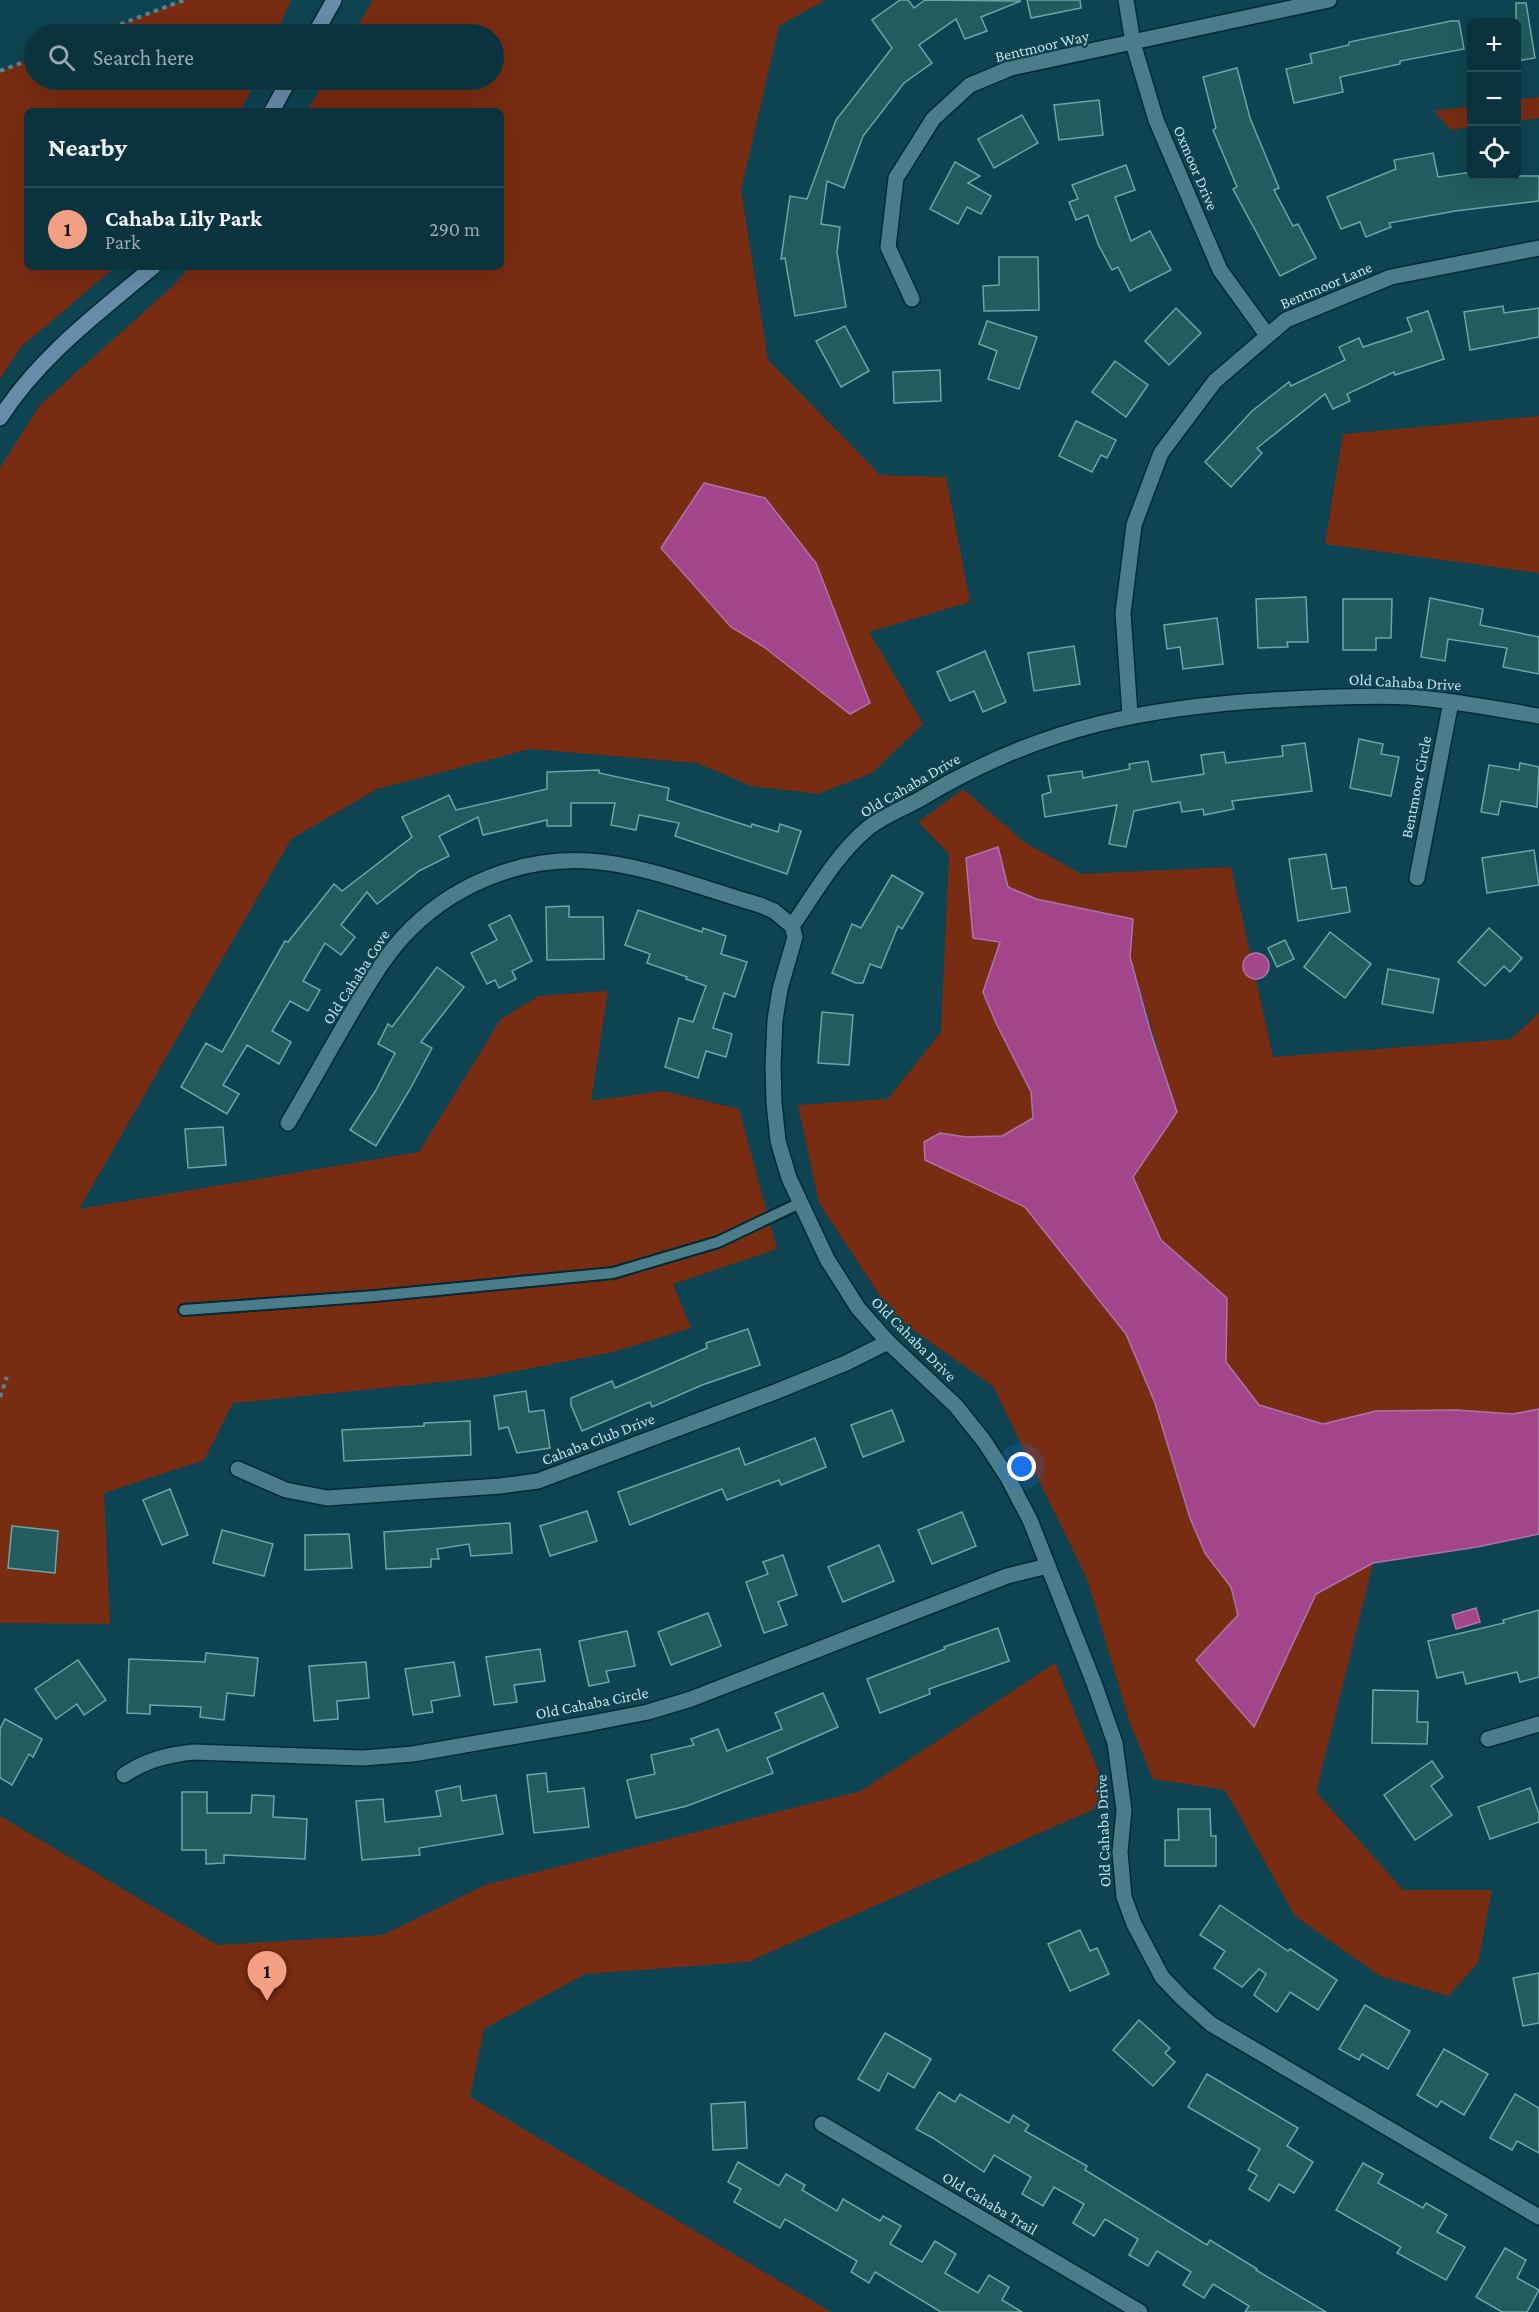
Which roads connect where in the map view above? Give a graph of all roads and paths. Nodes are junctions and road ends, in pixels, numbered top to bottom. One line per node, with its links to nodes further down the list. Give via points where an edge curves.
1 (184, 0): 5 (path)
2 (334, 0): 6 (street)
3 (1126, 0): 7 (street, Oxmoor Drive)
4 (1329, 0): 7 (street, Bentmoor Way)
5 (121, 24)
6 (321, 24)
7 (1133, 43): 14 (street, Bentmoor Way, via 1011,68 970,85 933,119 896,178 888,247); 15 (street, Oxmoor Drive, via 1156,120 1220,270)
8 (24, 62): 9 (path)
9 (0, 71)
10 (284, 90): 11 (street)
11 (274, 108)
12 (1539, 248): 15 (street, Bentmoor Lane, via 1391,277 1286,320)
13 (149, 270): 16 (street, via 46,358)
14 (912, 299)
15 (1267, 335): 18 (street, Bentmoor Lane, via 1215,381 1161,453 1134,525 1123,613)
16 (0, 418)
17 (1451, 702): 18 (street, Old Cahaba Drive, via 1410,697 1330,697 1242,701); 19 (street, Old Cahaba Drive); 20 (street, Bentmoor Circle)
18 (1130, 715): 21 (street, Old Cahaba Drive, via 1063,733 997,757 868,828 835,864)
19 (1539, 716)
20 (1417, 878)
21 (792, 926): 22 (street, Old Cahaba Cove, via 774,911 633,867 589,861 550,862 501,872 447,899 400,939); 23 (street, Old Cahaba Drive, via 795,937 775,1020 774,1102 778,1141)
22 (288, 1123)
23 (800, 1203): 24 (lane, via 718,1242 613,1273); 25 (street, Old Cahaba Drive, via 827,1260 858,1308)
24 (184, 1310)
25 (888, 1342): 28 (street, Cahaba Club Drive, via 775,1392 538,1481 327,1498 286,1490); 29 (street, Old Cahaba Drive, via 956,1406 984,1441 1030,1520)
26 (7, 1377): 27 (path)
27 (0, 1397)
28 (238, 1469)
29 (1048, 1566): 32 (street, Old Cahaba Circle, via 1007,1576 691,1699 648,1712 413,1754 167,1755); 34 (street, Old Cahaba Drive, via 1115,1743 1124,1810 1120,1852 1124,1897 1162,1977 1211,2024)
30 (1539, 1724): 31 (street)
31 (1488, 1739)
32 (124, 1775)
33 (822, 2124): 35 (street, Old Cahaba Trail)
34 (1539, 2217)
35 (1140, 2312)

